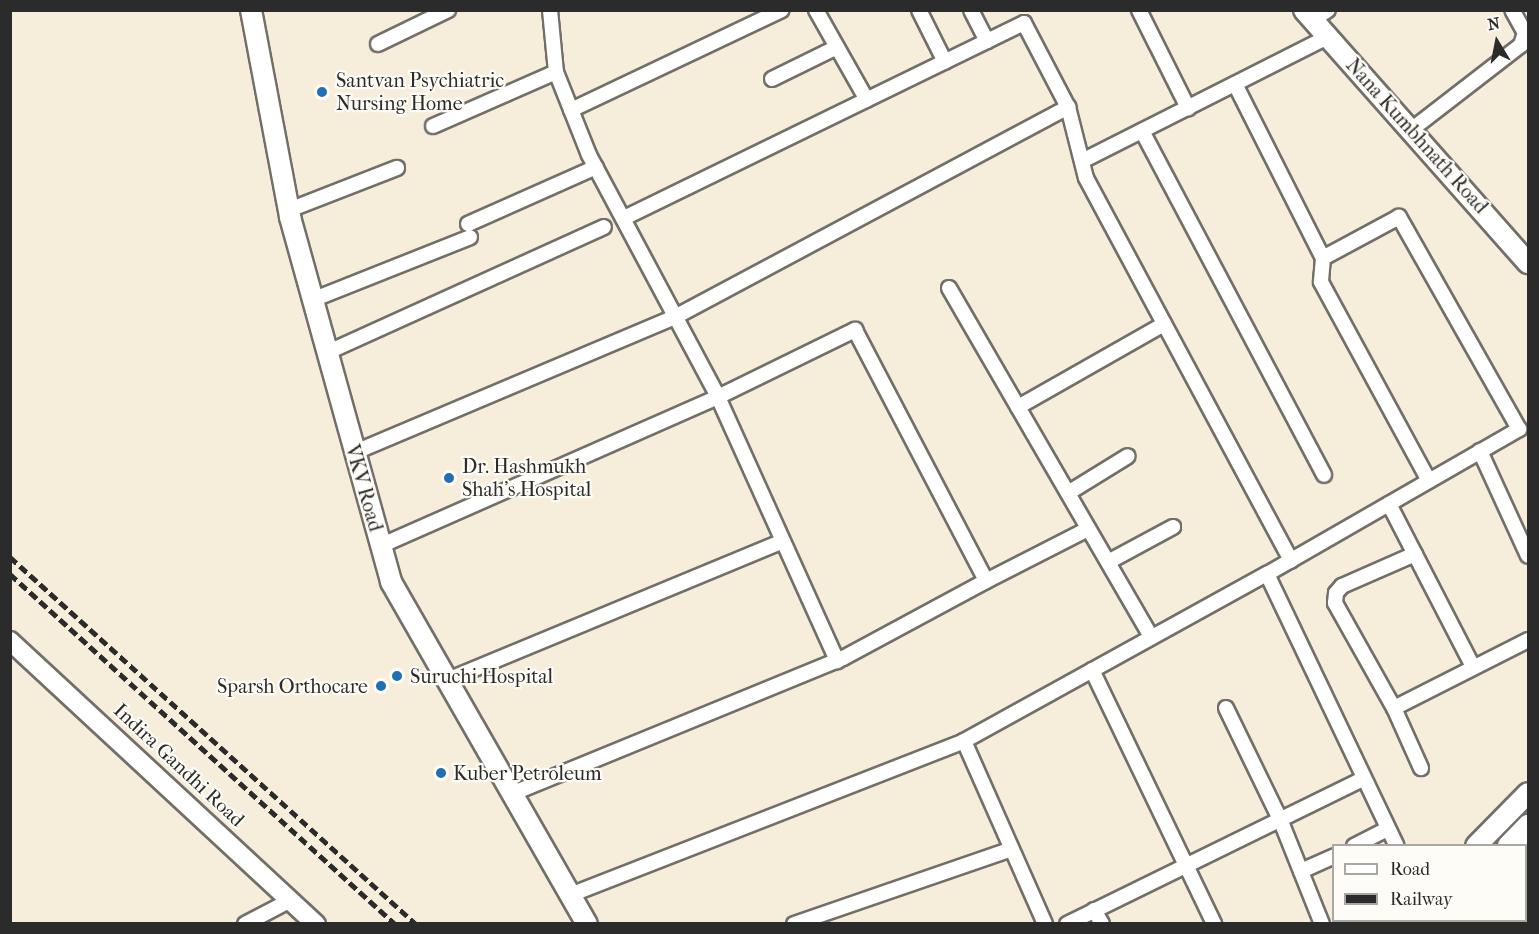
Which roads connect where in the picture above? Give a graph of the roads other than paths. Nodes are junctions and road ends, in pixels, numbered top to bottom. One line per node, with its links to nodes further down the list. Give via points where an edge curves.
1 (251, 10): 29 (main road, VKV Road)
2 (448, 10): 13 (street)
3 (550, 10): 16 (street)
4 (782, 10): 22 (street)
5 (816, 10): 14 (street)
6 (919, 10): 15 (street)
7 (971, 10): 12 (street)
8 (1139, 10): 21 (street)
9 (1512, 10): 24 (street, via 1525,33 1521,45)
10 (1315, 14): 11 (main road, Nana Kumbhnath Road)
11 (1328, 37): 18 (street); 24 (main road, Nana Kumbhnath Road)
12 (987, 41): 15 (street); 20 (street, via 1024,23)
13 (378, 44)
14 (837, 47): 17 (street); 19 (street)
15 (945, 62): 19 (street)
16 (556, 72): 22 (street); 23 (street)
17 (772, 79)
18 (1235, 84): 21 (street); 32 (street)
19 (867, 100): 30 (street)
20 (1068, 107): 26 (street); 36 (street)
21 (1188, 108): 25 (street)
22 (571, 110): 27 (street)
23 (433, 126)
24 (1411, 130): 33 (main road, Nana Kumbhnath Road)
25 (1142, 131): 26 (street); 44 (street)
26 (1082, 161): 37 (street, via 1086,178)
27 (596, 167): 30 (street); 35 (street, via 469,230)
28 (397, 168): 29 (street)
29 (289, 210): 35 (main road, VKV Road)
30 (624, 218): 36 (street)
31 (604, 227): 38 (street)
32 (1323, 258): 41 (street, via 1399,217 1519,429); 45 (street, via 1321,282)
33 (1528, 263)
34 (949, 288): 40 (street)
35 (312, 300): 38 (main road, VKV Road)
36 (675, 317): 39 (street); 42 (street)
37 (1164, 324): 40 (street); 54 (street)
38 (327, 353): 42 (main road, VKV Road)
39 (718, 398): 50 (street); 51 (street); 57 (street, via 855,330)
40 (1018, 407): 46 (street)
41 (1480, 451): 45 (street); 53 (street)
42 (353, 453): 51 (main road, VKV Road)
43 (1128, 456): 46 (street)
44 (1324, 475)
45 (1429, 481): 47 (street)
46 (1068, 493): 49 (street)
47 (1389, 504): 52 (street); 54 (street)
48 (1173, 527): 55 (street)
49 (1089, 529): 55 (street); 57 (street)
50 (783, 541): 61 (street); 64 (street)
51 (380, 546): 64 (main road, VKV Road, via 391,582)
52 (1415, 554): 62 (street); 66 (street, via 1336,593 1335,603)
53 (1528, 556)
54 (1291, 560): 56 (street)
55 (1108, 562): 58 (street)
56 (1267, 574): 58 (street); 69 (street)
57 (986, 581): 61 (street)
58 (1151, 637): 63 (street)
59 (1528, 640): 62 (street)
60 (10, 641): 84 (street, Indira Gandhi Road)
61 (837, 661): 70 (street)
62 (1473, 667): 66 (street)
63 (1092, 670): 67 (street); 81 (street)
64 (450, 679): 70 (main road, VKV Road)
65 (1226, 708): 72 (street)
66 (1394, 708): 68 (street)
67 (964, 741): 79 (street); 83 (street)
68 (1421, 768)
69 (1363, 779): 72 (street); 74 (street)
70 (514, 793): 83 (main road, VKV Road)
71 (1528, 793): 77 (main road)
72 (1280, 819): 81 (street); 82 (street)
73 (1528, 826): 78 (main road)
74 (1388, 829): 75 (street); 76 (street)
75 (1358, 844)
76 (1395, 844)
77 (1478, 844)
78 (1511, 844)
79 (1009, 850): 89 (street); 90 (street)
80 (1332, 857): 82 (street)
81 (1185, 865): 85 (street); 93 (street)
82 (1301, 872): 94 (street)
83 (570, 895): 88 (main road, VKV Road)
84 (291, 900): 86 (street); 87 (street, Indira Gandhi Road)
85 (1094, 910): 91 (street); 92 (street)
86 (245, 924)
87 (316, 924)
88 (587, 924)
89 (794, 924)
90 (1045, 924)
91 (1067, 924)
92 (1102, 924)
93 (1214, 924)
94 (1322, 924)

